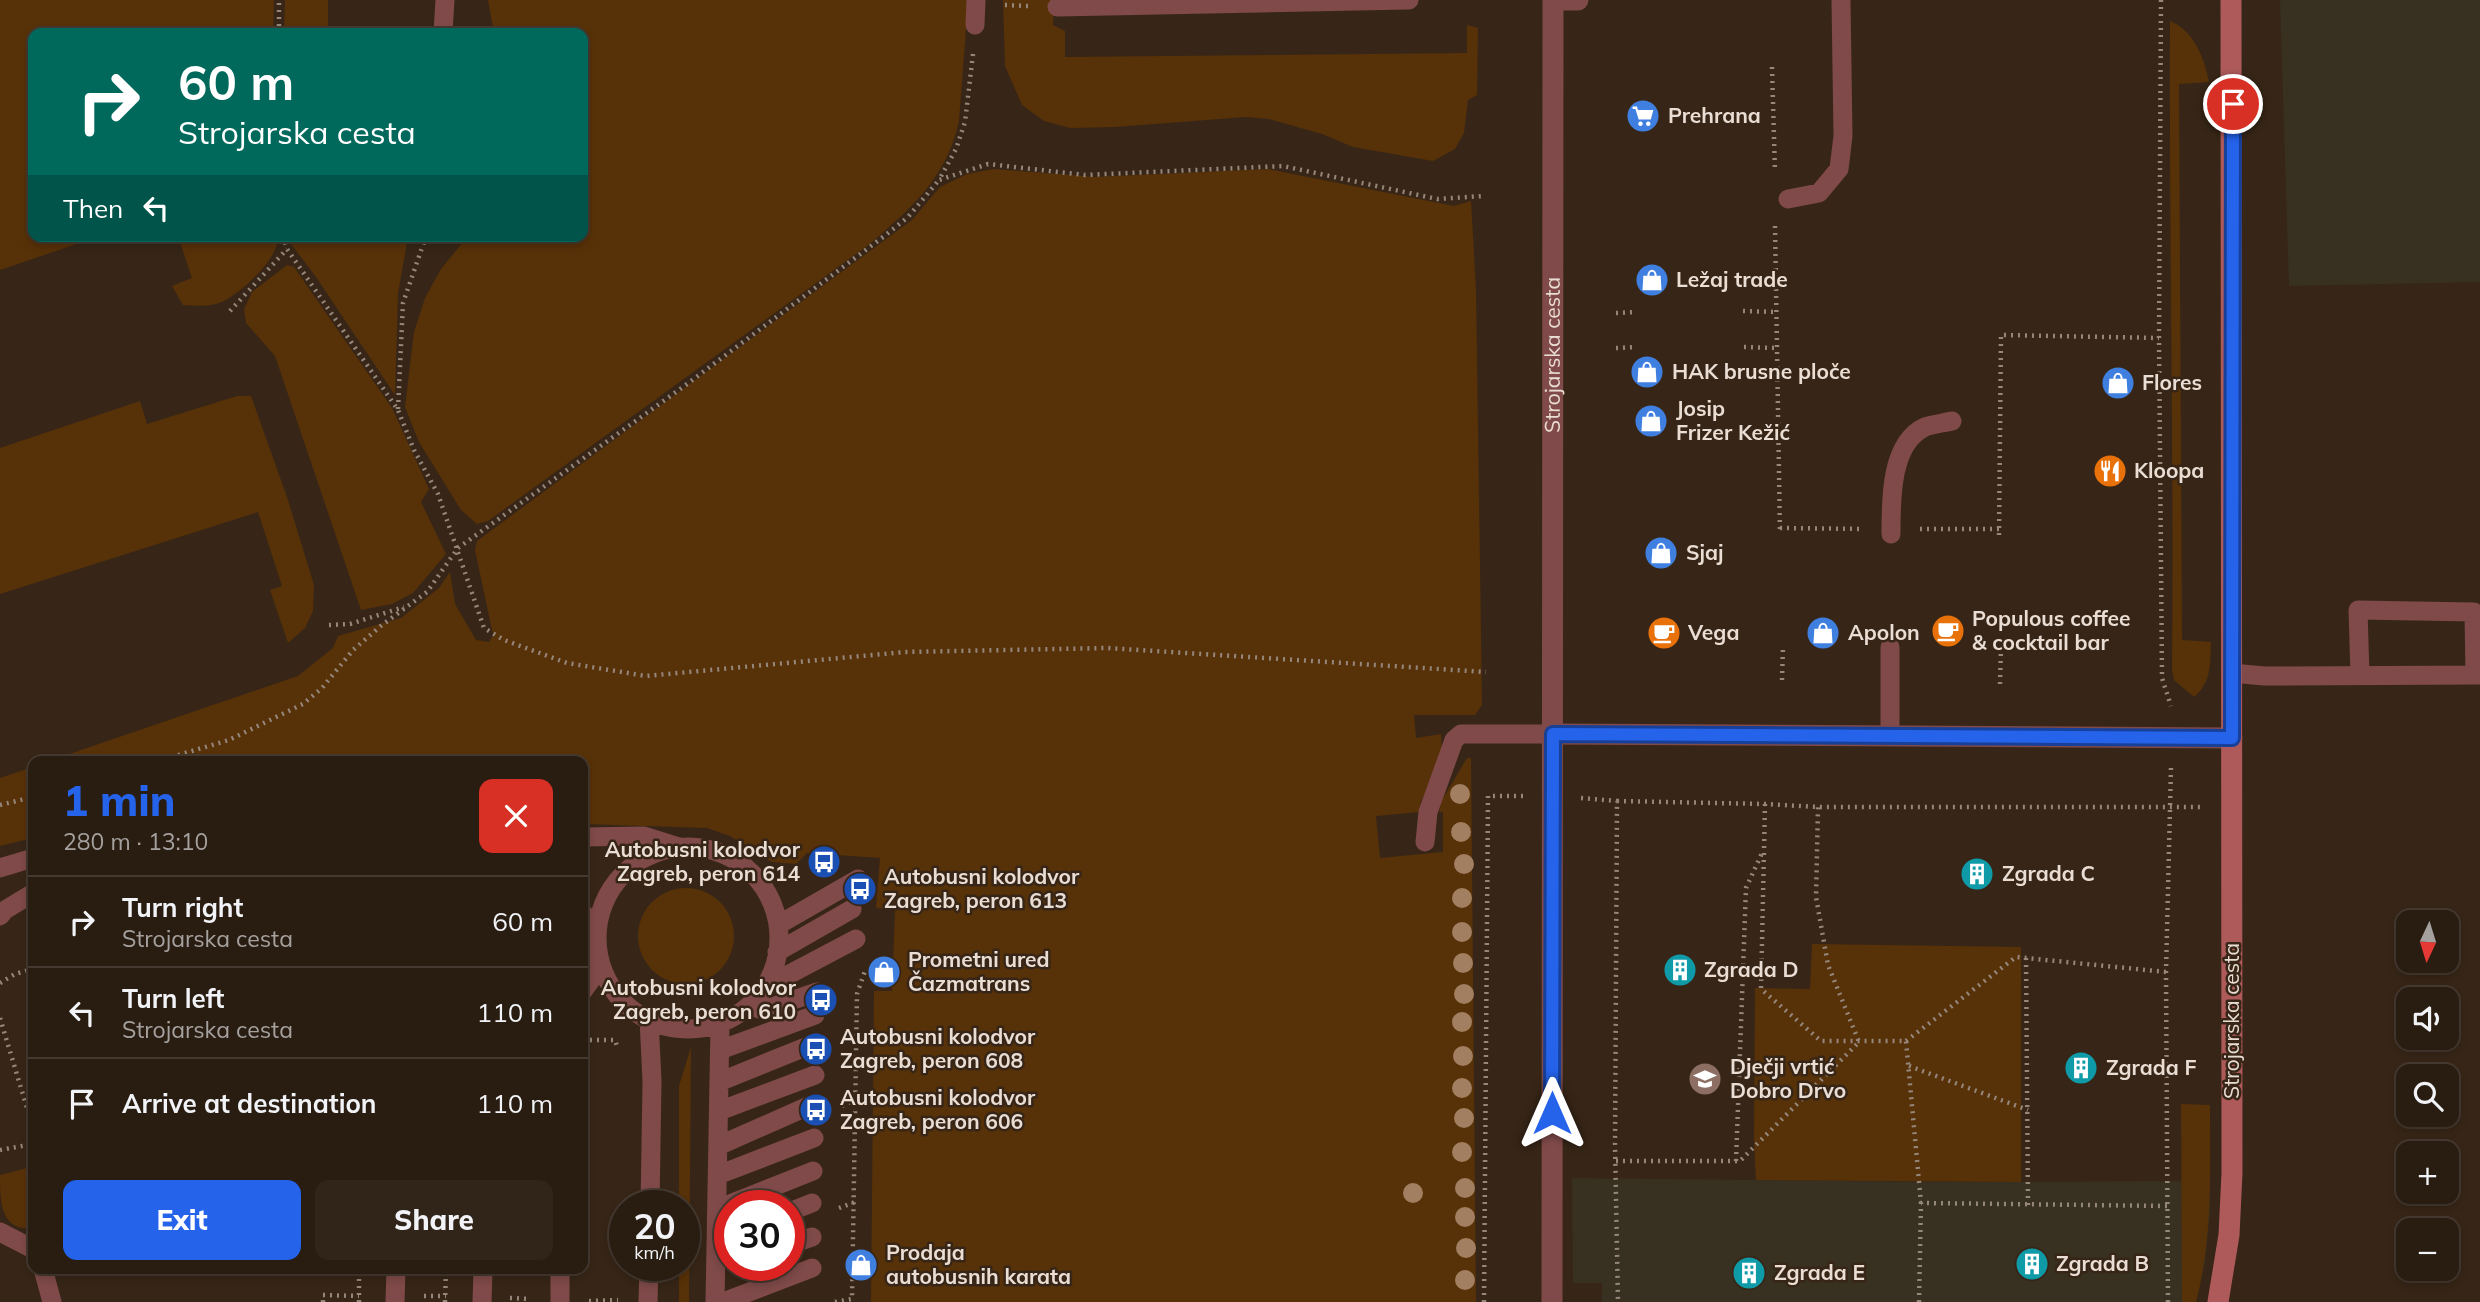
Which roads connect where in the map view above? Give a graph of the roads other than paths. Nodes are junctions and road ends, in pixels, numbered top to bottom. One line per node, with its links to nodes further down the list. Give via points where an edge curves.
1 (445, 0): 13 (lane)
2 (1354, 0): 3 (lane); 10 (lane)
3 (1409, 0)
4 (1543, 0): 5 (lane)
5 (1553, 0): 6 (street); 21 (street, Strojarska cesta)
6 (1578, 0)
7 (1841, 0): 14 (lane, via 1843,136 1839,169 1819,193)
8 (2231, 0): 18 (street, Strojarska cesta)
9 (976, 2): 12 (lane)
10 (1178, 2): 11 (lane)
11 (1056, 7)
12 (975, 25)
13 (443, 28)
14 (1788, 199)
15 (1952, 421): 16 (lane, via 1925,427 1906,442 1895,467)
16 (1891, 534)
17 (1890, 647): 22 (lane)
18 (2232, 673): 19 (lane); 23 (street, Strojarska cesta)
19 (2360, 675): 20 (lane); 20 (lane, via 2358,610 2474,612)
20 (2477, 675)
21 (1553, 734): 22 (street); 25 (lane, via 1461,734 1454,740 1429,811); 78 (street, Strojarska cesta)
22 (1890, 736): 23 (street)
23 (2232, 738): 79 (street, Strojarska cesta, via 2232,1173 2229,1235)
24 (588, 837): 26 (lane, via 644,836)
25 (1425, 842)
26 (680, 848): 33 (lane, via 718,850 743,865 759,881); 35 (lane, via 641,860 621,875 610,888)
27 (28, 860): 28 (lane)
28 (0, 868)
29 (858, 879): 33 (lane)
30 (28, 896): 32 (lane)
31 (852, 909): 36 (lane)
32 (0, 916)
33 (778, 925): 36 (lane)
34 (856, 939): 39 (lane)
35 (590, 943): 37 (lane)
36 (777, 953): 39 (lane)
37 (598, 962): 38 (lane); 43 (lane, via 615,993)
38 (588, 984)
39 (767, 986): 41 (lane)
40 (817, 992): 41 (lane, via 763,1010)
41 (750, 1006): 44 (lane)
42 (815, 1015): 46 (lane)
43 (649, 1020): 44 (lane, via 684,1026); 55 (lane, via 653,1081)
44 (720, 1024): 46 (lane)
45 (813, 1044): 48 (lane)
46 (720, 1050): 48 (lane)
47 (815, 1075): 50 (lane)
48 (719, 1082): 50 (lane)
49 (813, 1104): 52 (lane)
50 (719, 1111): 52 (lane)
51 (814, 1138): 54 (lane)
52 (718, 1146): 54 (lane)
53 (813, 1171): 57 (lane)
54 (718, 1175): 56 (lane)
55 (650, 1190)
56 (718, 1190)
57 (765, 1190)
58 (812, 1203): 59 (lane)
59 (805, 1206)
60 (0, 1232): 63 (lane)
61 (812, 1237): 62 (lane)
62 (805, 1239)
63 (28, 1246)
64 (812, 1268): 77 (lane)
65 (44, 1274): 72 (lane)
66 (396, 1274): 73 (lane)
67 (483, 1274): 74 (lane)
68 (560, 1274): 75 (lane)
69 (645, 1281): 71 (lane)
70 (716, 1281): 76 (lane)
71 (639, 1301)
72 (52, 1302)
73 (395, 1302)
74 (482, 1302)
75 (560, 1302)
76 (715, 1302)
77 (723, 1302)
78 (1552, 1302)
79 (2218, 1302)

